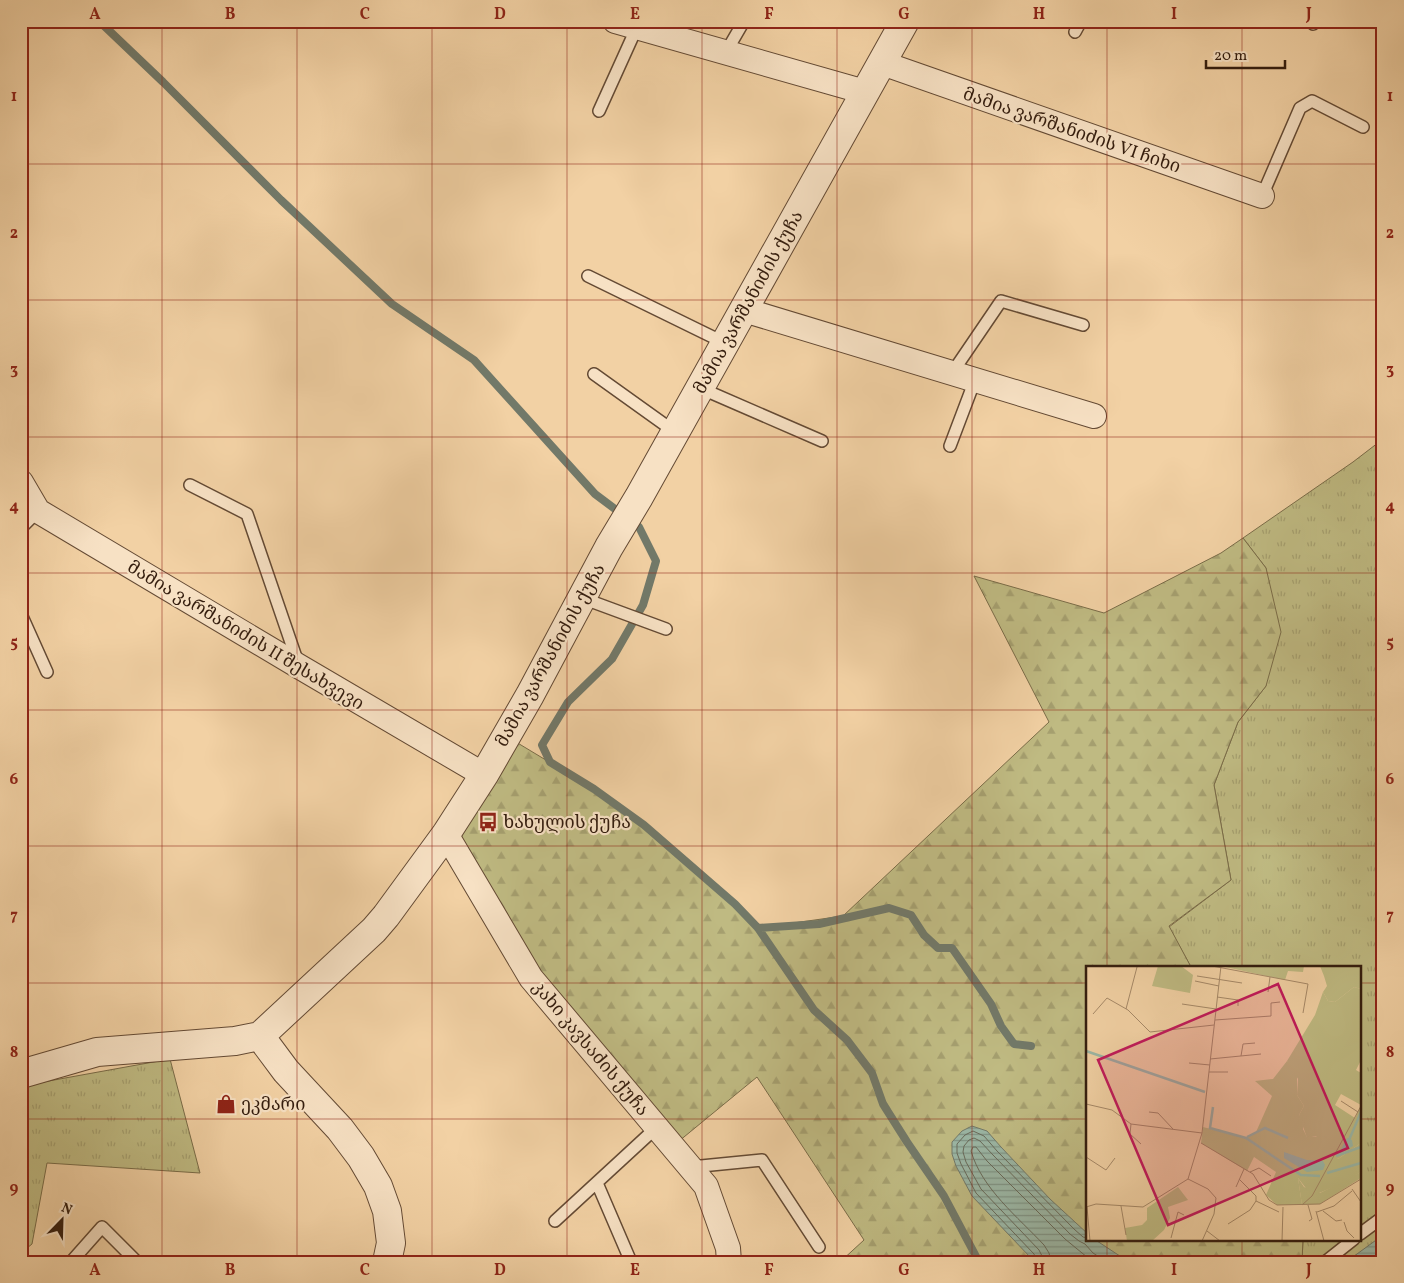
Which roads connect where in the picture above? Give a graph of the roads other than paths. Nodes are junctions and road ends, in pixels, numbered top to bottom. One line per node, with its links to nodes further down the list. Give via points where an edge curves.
1 (744, 21): 6 (lane)
2 (905, 21): 7 (street, მამია ვარშანიძის ქუჩა)
3 (1081, 21): 5 (lane)
4 (626, 24): 6 (street); 9 (lane)
5 (1075, 32)
6 (726, 52): 8 (street)
7 (882, 63): 8 (street, მამია ვარშანიძის ქუჩა); 11 (street, მამია ვარშანიძის VI ჩიხი)
8 (866, 92): 13 (street, მამია ვარშანიძის ქუჩა)
9 (599, 111)
10 (1363, 127): 11 (lane, via 1312,101 1300,108)
11 (1262, 196)
12 (588, 276): 15 (lane)
13 (744, 310): 15 (street, მამია ვარშანიძის ქუჩა); 16 (street)
14 (1083, 325): 16 (lane, via 1001,301)
15 (725, 343): 19 (street, მამია ვარშანიძის ქუჩა)
16 (952, 373): 18 (street)
17 (594, 374): 21 (lane)
18 (975, 380): 20 (street); 23 (lane)
19 (700, 388): 21 (street, მამია ვარშანიძის ქუჩა); 22 (lane)
20 (1094, 416)
21 (675, 432): 28 (street, მამია ვარშანიძის ქუჩა)
22 (822, 441)
23 (950, 446)
24 (21, 482): 26 (street, მამია ვარშანიძის II შესახვევი)
25 (190, 486): 31 (lane, via 247,514)
26 (38, 511): 27 (lane); 31 (street, მამია ვარშანიძის II შესახვევი)
27 (21, 528)
28 (582, 598): 30 (lane); 33 (street, მამია ვარშანიძის ქუჩა)
29 (21, 614): 32 (lane)
30 (666, 629)
31 (300, 667): 33 (street, მამია ვარშანიძის II შესახვევი)
32 (47, 672)
33 (484, 774): 34 (street, მამია ვარშანიძის ქუჩა)
34 (446, 834): 35 (street, მამია ვარშანიძის ქუჩა, via 374,930); 37 (street, კახი კავსაძის ქუჩა, via 531,978)
35 (260, 1036): 36 (street, via 235,1041 97,1052); 47 (street, via 286,1071 340,1129 378,1186 387,1211 391,1243)
36 (21, 1074)
37 (657, 1127): 38 (street, კახი კავსაძის ქუჩა); 39 (lane)
38 (690, 1167): 44 (lane, via 762,1160); 49 (street, კახი კავსაძის ქუჩა, via 706,1186 728,1248)
39 (597, 1183): 41 (lane); 48 (lane)
40 (1383, 1217): 42 (lane)
41 (555, 1221)
42 (1362, 1233)
43 (1353, 1240): 50 (lane)
44 (819, 1247)
45 (135, 1260): 46 (lane, via 102,1227)
46 (71, 1262)
47 (387, 1262)
48 (632, 1262)
49 (728, 1262)
50 (1324, 1262)

